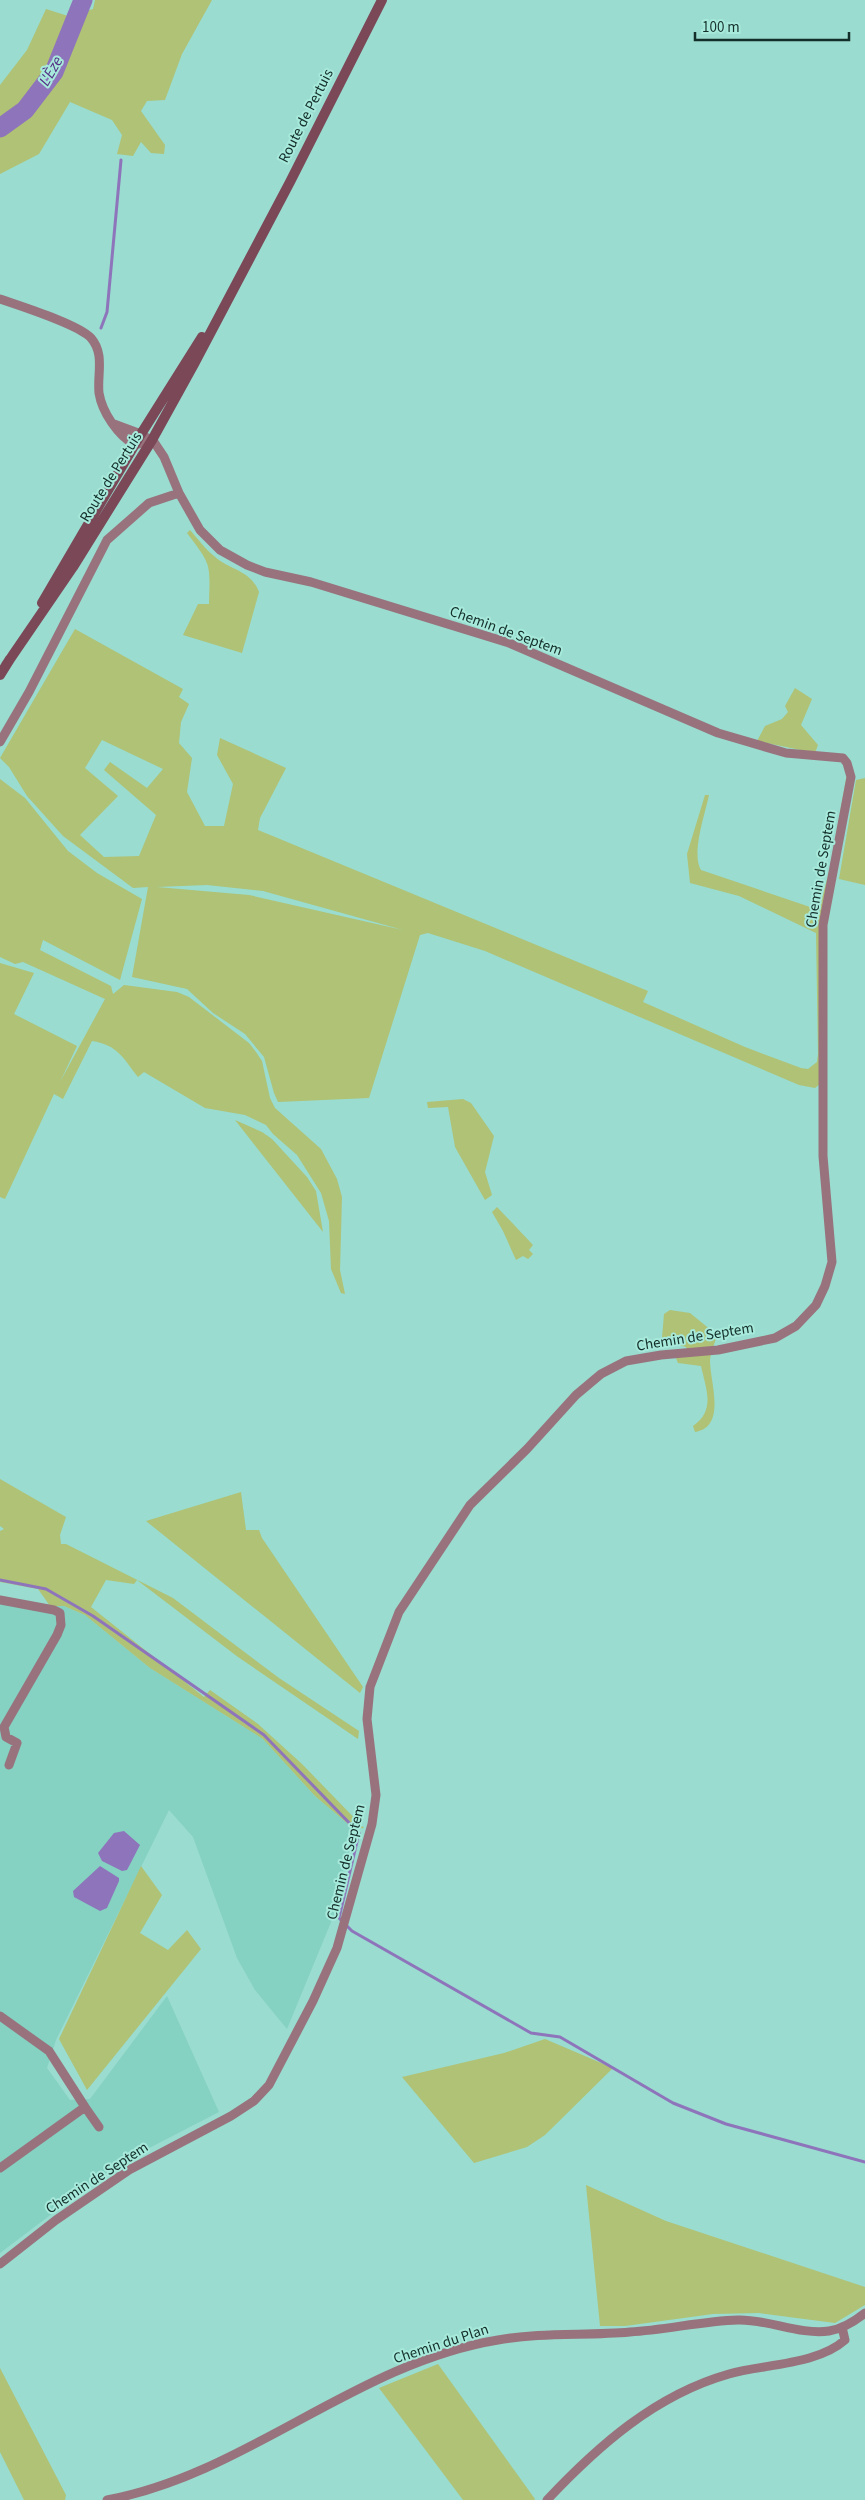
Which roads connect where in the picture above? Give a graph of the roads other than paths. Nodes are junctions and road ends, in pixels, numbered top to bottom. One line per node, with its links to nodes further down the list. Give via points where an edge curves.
1 (382, 0): 2 (main road, Route de Pertuis)
2 (227, 298): 5 (main road, Route de Pertuis); 6 (main road, Route de Pertuis)
3 (0, 299): 4 (street, via 80,330 92,339 101,364 101,401)
4 (114, 424): 5 (street); 7 (street, via 123,437)
5 (141, 434): 6 (street); 7 (main road, Route de Pertuis)
6 (152, 440): 7 (street); 8 (street, Chemin de Septem, via 164,457); 9 (main road, Route de Pertuis, via 73,567)
7 (135, 445): 9 (main road, Route de Pertuis)
8 (179, 493): 11 (street, via 149,503 107,540); 18 (street, Chemin de Septem, via 211,543 247,565 510,644 718,733 786,753 843,758 851,777 823,925 823,1156 832,1262 816,1305 796,1326 774,1338 718,1350 626,1362 601,1374 576,1395 470,1505 399,1612 370,1687 368,1719 376,1796 372,1824 337,1948 269,2085 254,2101 231,2116 129,2170 56,2220)
9 (6, 665): 10 (main road, Route de Pertuis)
10 (0, 675)
11 (0, 742)
12 (0, 1600): 13 (street, via 54,1610 60,1613 61,1625 4,1728 6,1737 16,1743)
13 (9, 1764)
14 (0, 2016): 15 (street, via 49,2051)
15 (85, 2107): 16 (street); 17 (street)
16 (99, 2127)
17 (0, 2168)
18 (0, 2264)
19 (865, 2313): 20 (street, Chemin du Plan)
20 (842, 2327): 21 (street, Chemin du Plan, via 813,2331 739,2320 632,2332 519,2337 474,2344 360,2388 211,2467 155,2489); 22 (street, via 845,2340 831,2350 728,2374 676,2395 641,2415 603,2445)
21 (106, 2500)
22 (547, 2500)

